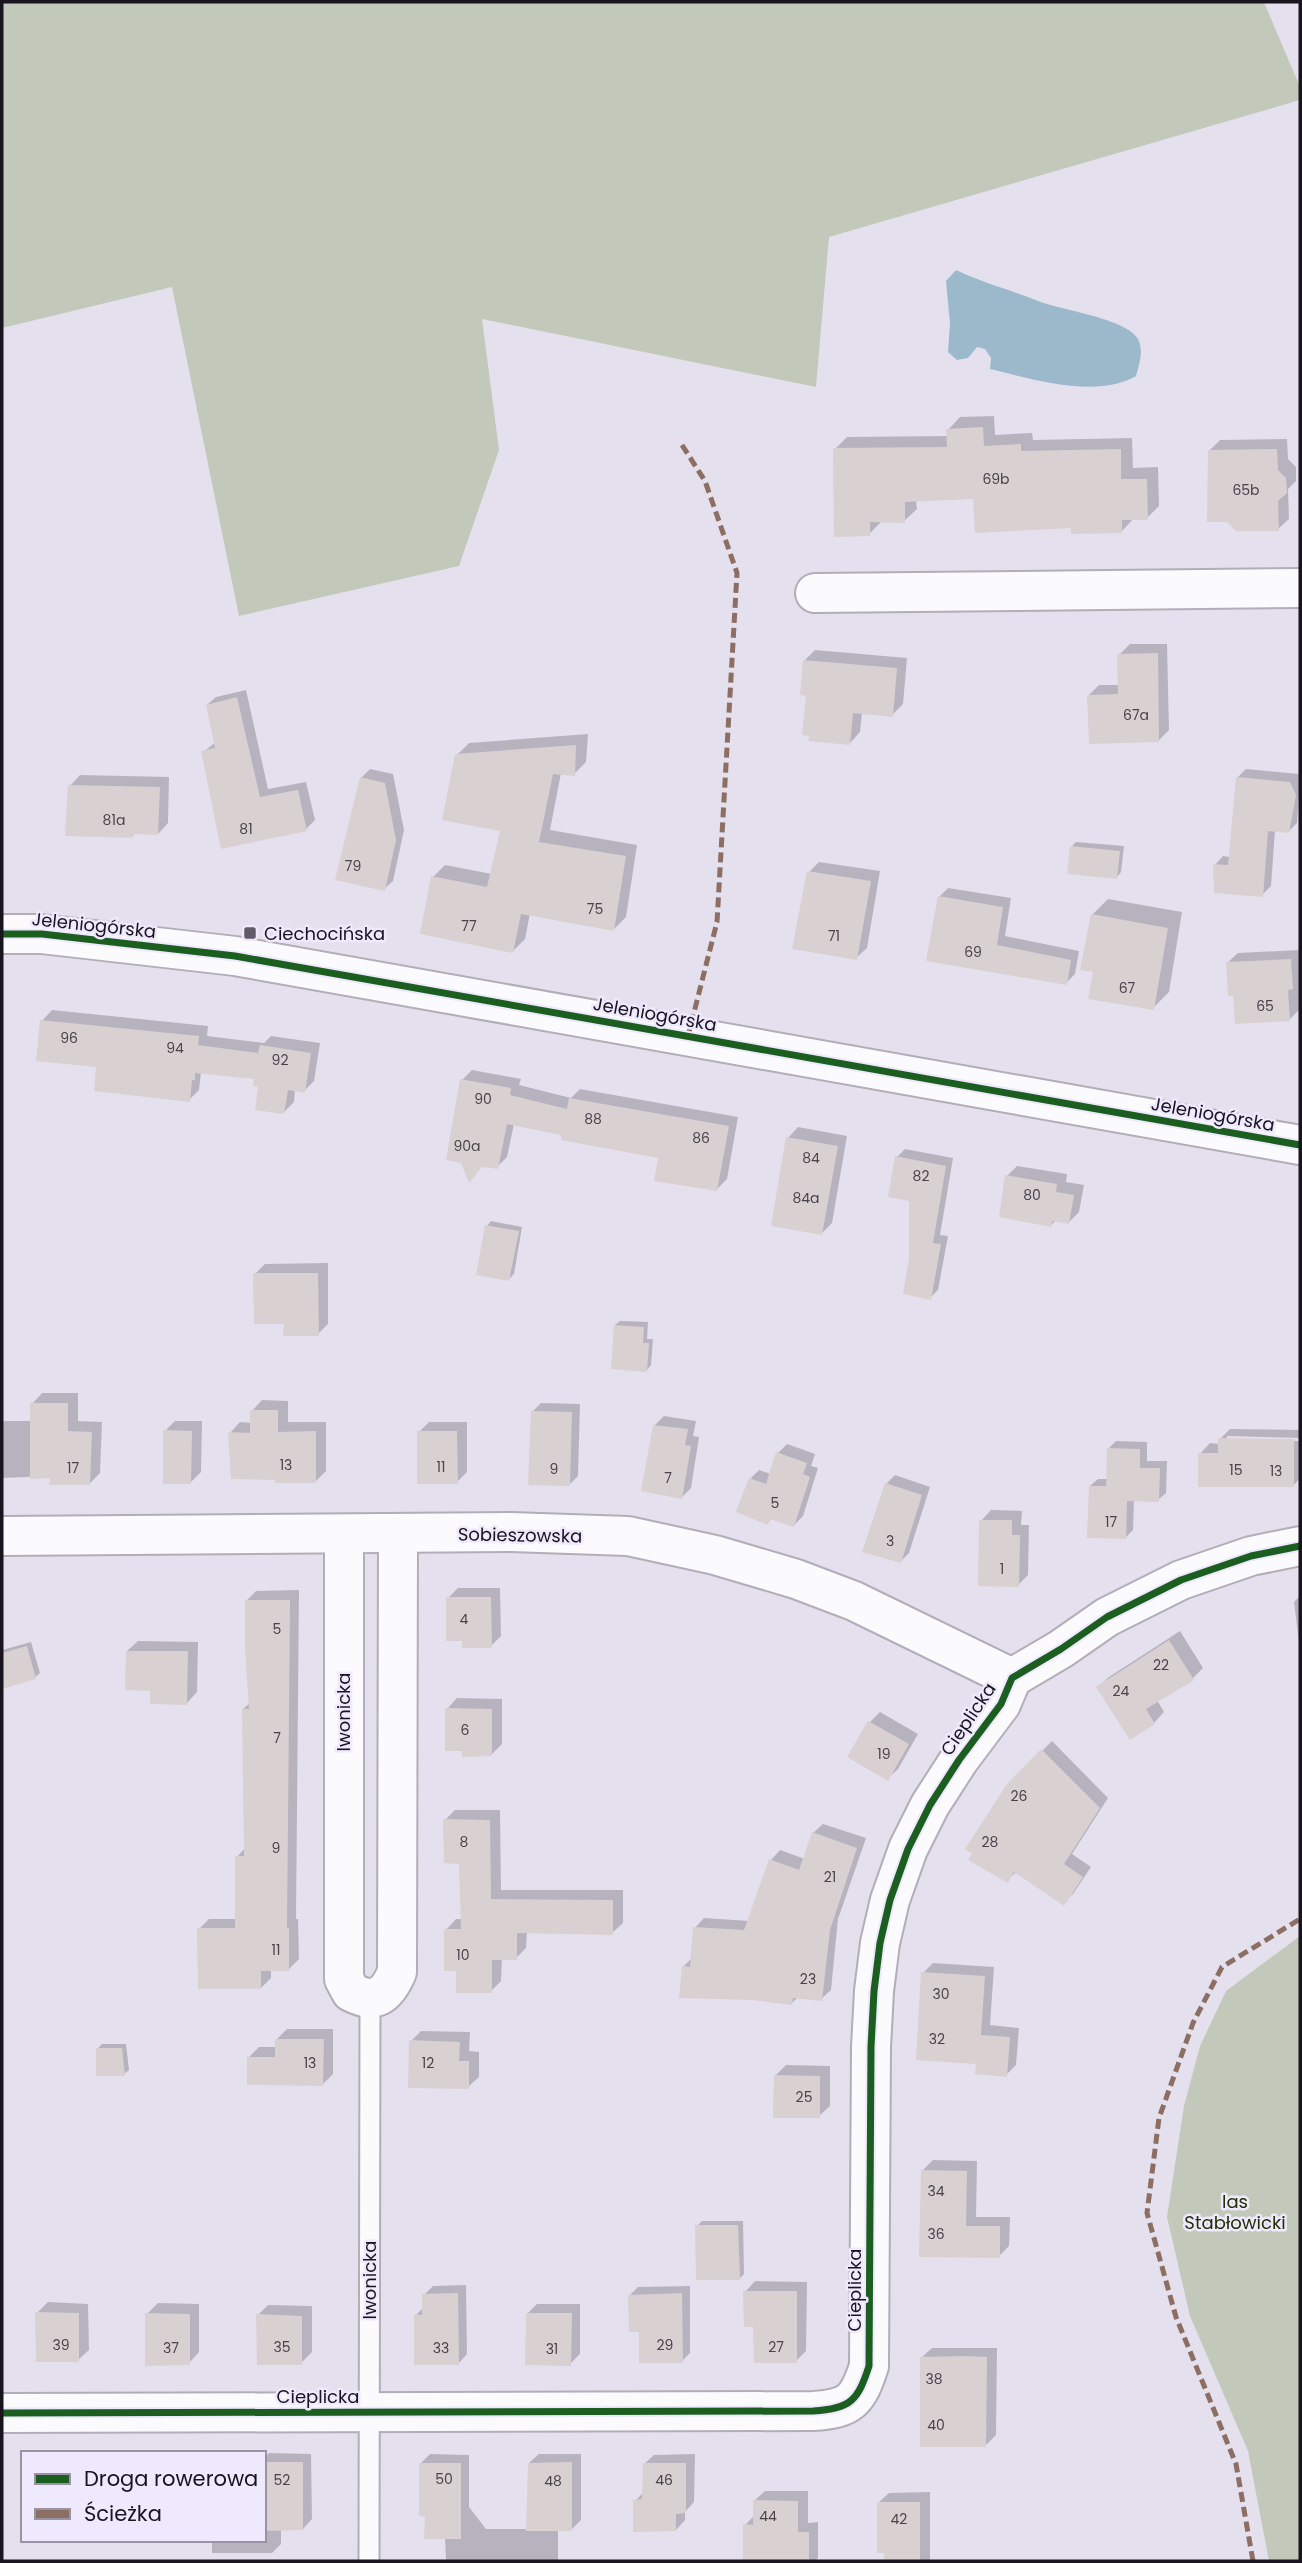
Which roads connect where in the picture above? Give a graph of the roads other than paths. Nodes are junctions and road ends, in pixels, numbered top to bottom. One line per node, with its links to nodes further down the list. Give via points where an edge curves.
1 (1300, 588): 2 (street)
2 (816, 593)
3 (2, 934): 4 (street, Jeleniogórska, via 42,934 235,956)
4 (1300, 1145)
5 (344, 1535): 6 (street, Sobieszowska); 7 (street, Sobieszowska); 10 (street, Iwonicka, via 344,1979 351,1992)
6 (398, 1535): 9 (street, Sobieszowska, via 628,1536 715,1555 854,1601); 10 (street, via 397,1972 391,1987)
7 (2, 1536)
8 (1300, 1546): 9 (street, Cieplicka, via 1251,1556 1181,1580 1107,1617)
9 (1012, 1678): 11 (street, Cieplicka, via 1001,1704 930,1805 908,1849 880,1943 871,2047 870,2361 860,2392 843,2406 813,2411)
10 (370, 1998): 11 (lane, Iwonicka)
11 (369, 2411): 12 (street, Cieplicka); 13 (lane, Iwonicka)
12 (2, 2413)
13 (369, 2561)

